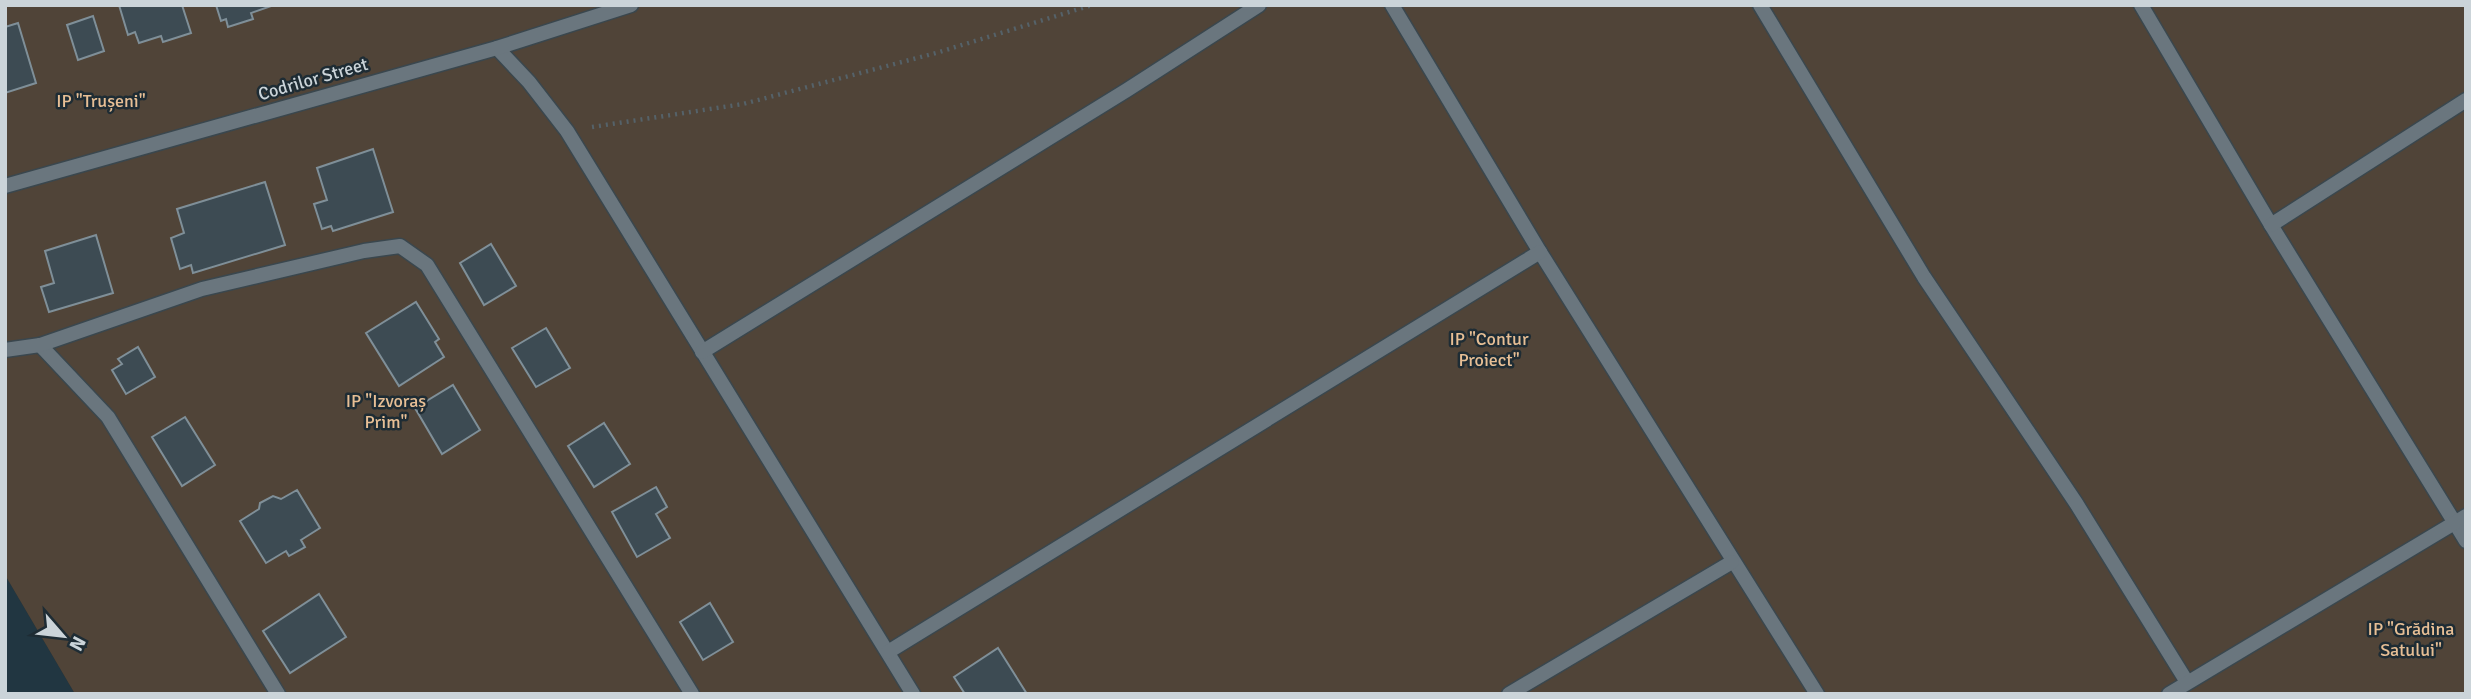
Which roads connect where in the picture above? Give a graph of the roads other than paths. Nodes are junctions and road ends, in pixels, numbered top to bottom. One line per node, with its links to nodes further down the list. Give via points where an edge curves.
1 (631, 5): 6 (street, Codrilor Street)
2 (1259, 5): 13 (street)
3 (1392, 5): 10 (street)
4 (1760, 5): 18 (street, via 1924,277 2076,503)
5 (2141, 5): 9 (street)
6 (498, 48): 8 (street, Codrilor Street); 13 (street, via 567,131)
7 (2466, 100): 9 (street)
8 (5, 186)
9 (2271, 225): 14 (street)
10 (1540, 252): 16 (street); 17 (street)
11 (40, 345): 12 (street); 19 (street, via 108,417); 20 (street, via 202,289 400,246 427,265)
12 (5, 350)
13 (702, 352): 17 (street)
14 (2461, 520): 15 (street); 18 (street)
15 (2466, 541)
16 (1732, 562): 22 (street); 23 (street)
17 (888, 652): 21 (street)
18 (2187, 682): 24 (street)
19 (278, 694)
20 (692, 694)
21 (913, 694)
22 (1509, 694)
23 (1816, 694)
24 (2169, 694)

